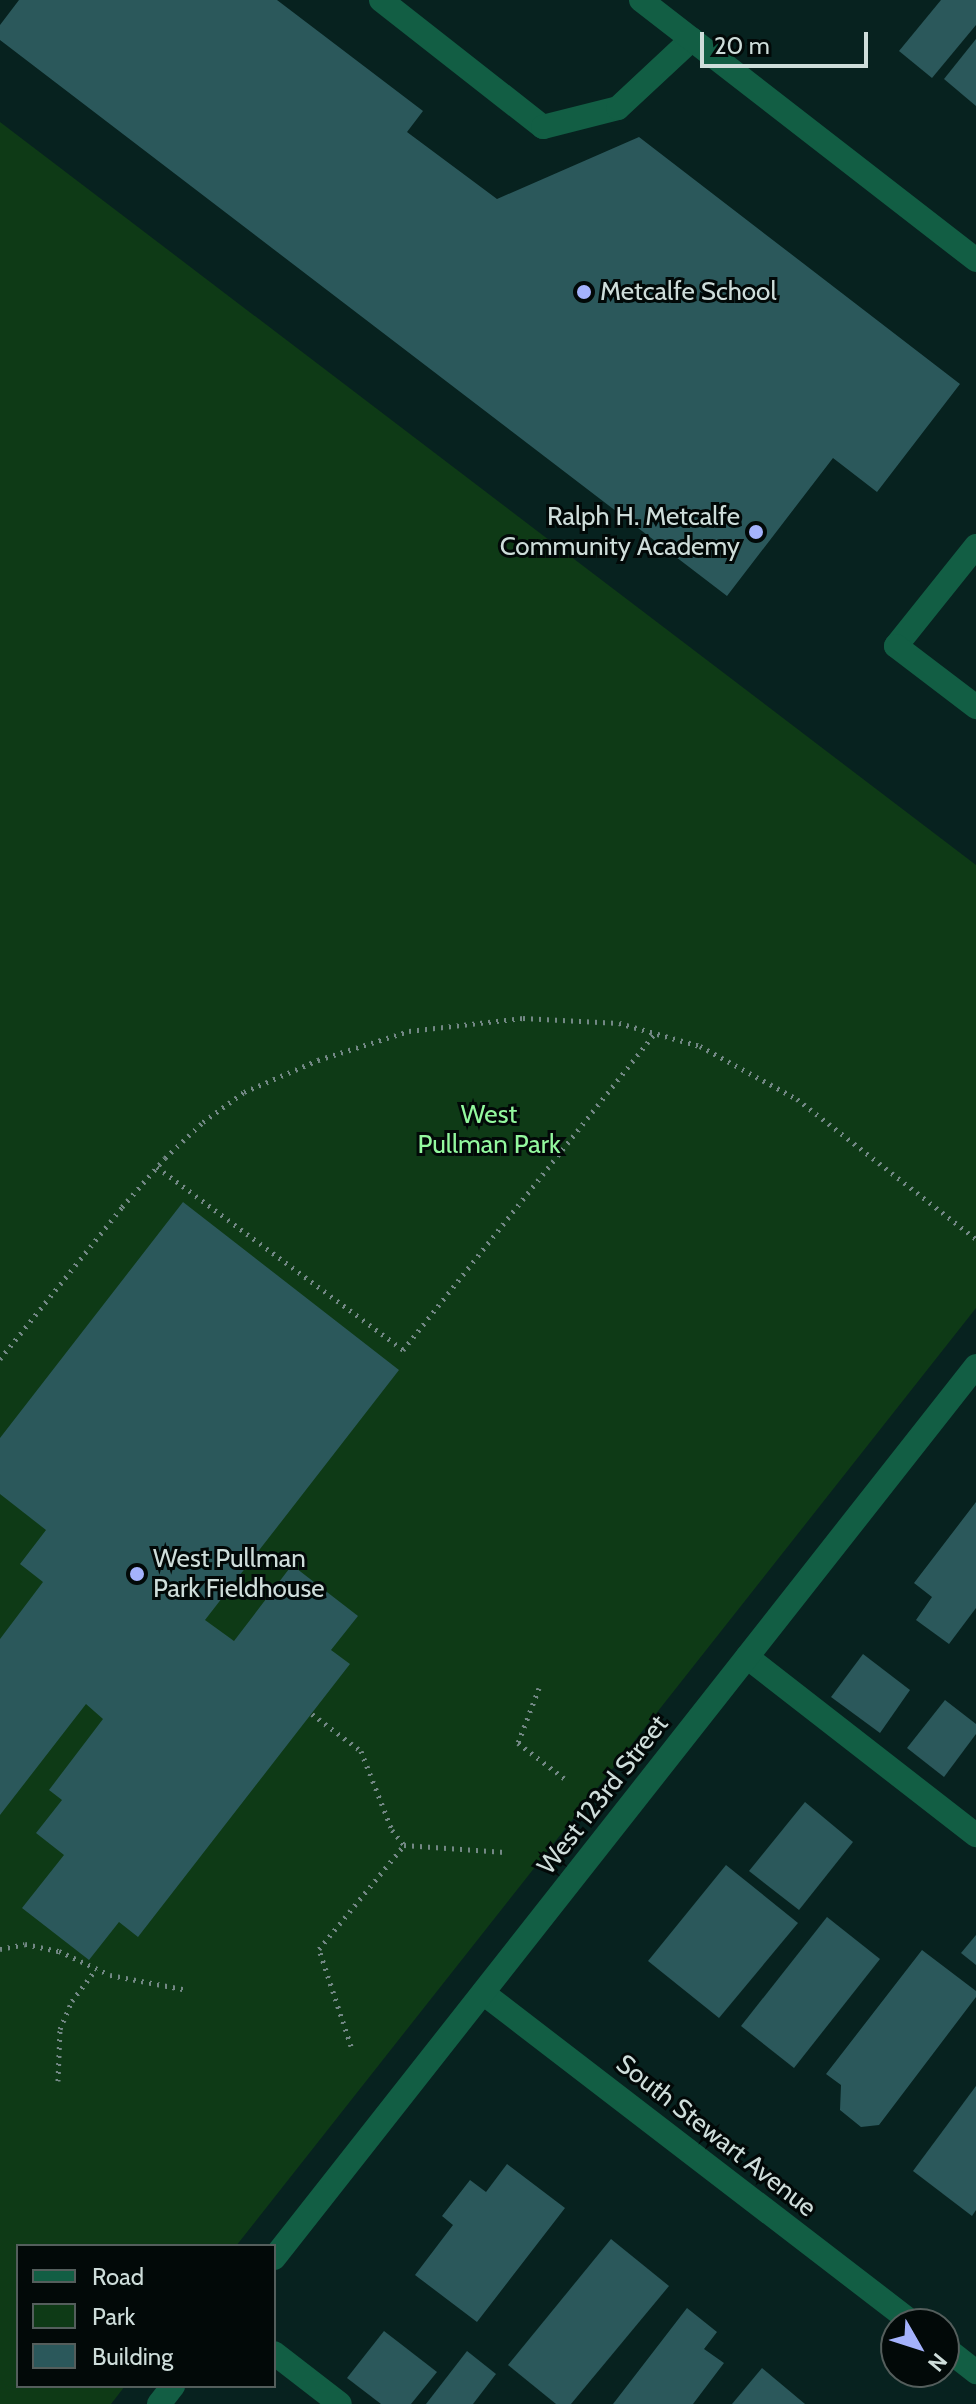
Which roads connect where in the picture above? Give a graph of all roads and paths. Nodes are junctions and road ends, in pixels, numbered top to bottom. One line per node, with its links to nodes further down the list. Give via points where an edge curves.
1 (381, 0): 3 (street, via 543,127 618,108)
2 (641, 0): 3 (street)
3 (692, 39): 4 (street)
4 (976, 260)
5 (976, 546): 6 (street, via 896,646)
6 (974, 702)
7 (655, 1033): 8 (path, via 619,1023 523,1018 409,1031 318,1060 244,1092 203,1122); 8 (path, via 403,1350); 9 (path, via 700,1046 797,1099)
8 (157, 1167): 10 (path)
9 (976, 1239)
10 (0, 1359)
11 (976, 1366): 12 (street, West 123rd Street)
12 (747, 1657): 16 (street); 22 (street, West 123rd Street)
13 (539, 1688): 15 (path, via 518,1743)
14 (312, 1714): 17 (path, via 361,1751 392,1830)
15 (564, 1778)
16 (976, 1835)
17 (404, 1845): 18 (path); 23 (path, via 319,1949)
18 (505, 1852)
19 (0, 1949): 20 (path, via 25,1944 59,1951)
20 (96, 1969): 21 (path); 24 (path, via 72,2001 60,2029)
21 (188, 1990)
22 (483, 1993): 25 (street, West 123rd Street); 26 (street, South Stewart Avenue)
23 (351, 2046)
24 (58, 2081)
25 (276, 2255)
26 (893, 2308)
27 (276, 2355): 32 (street)
28 (960, 2360): 29 (street)
29 (976, 2372)
30 (171, 2388): 31 (street)
31 (159, 2404)
32 (340, 2404)

